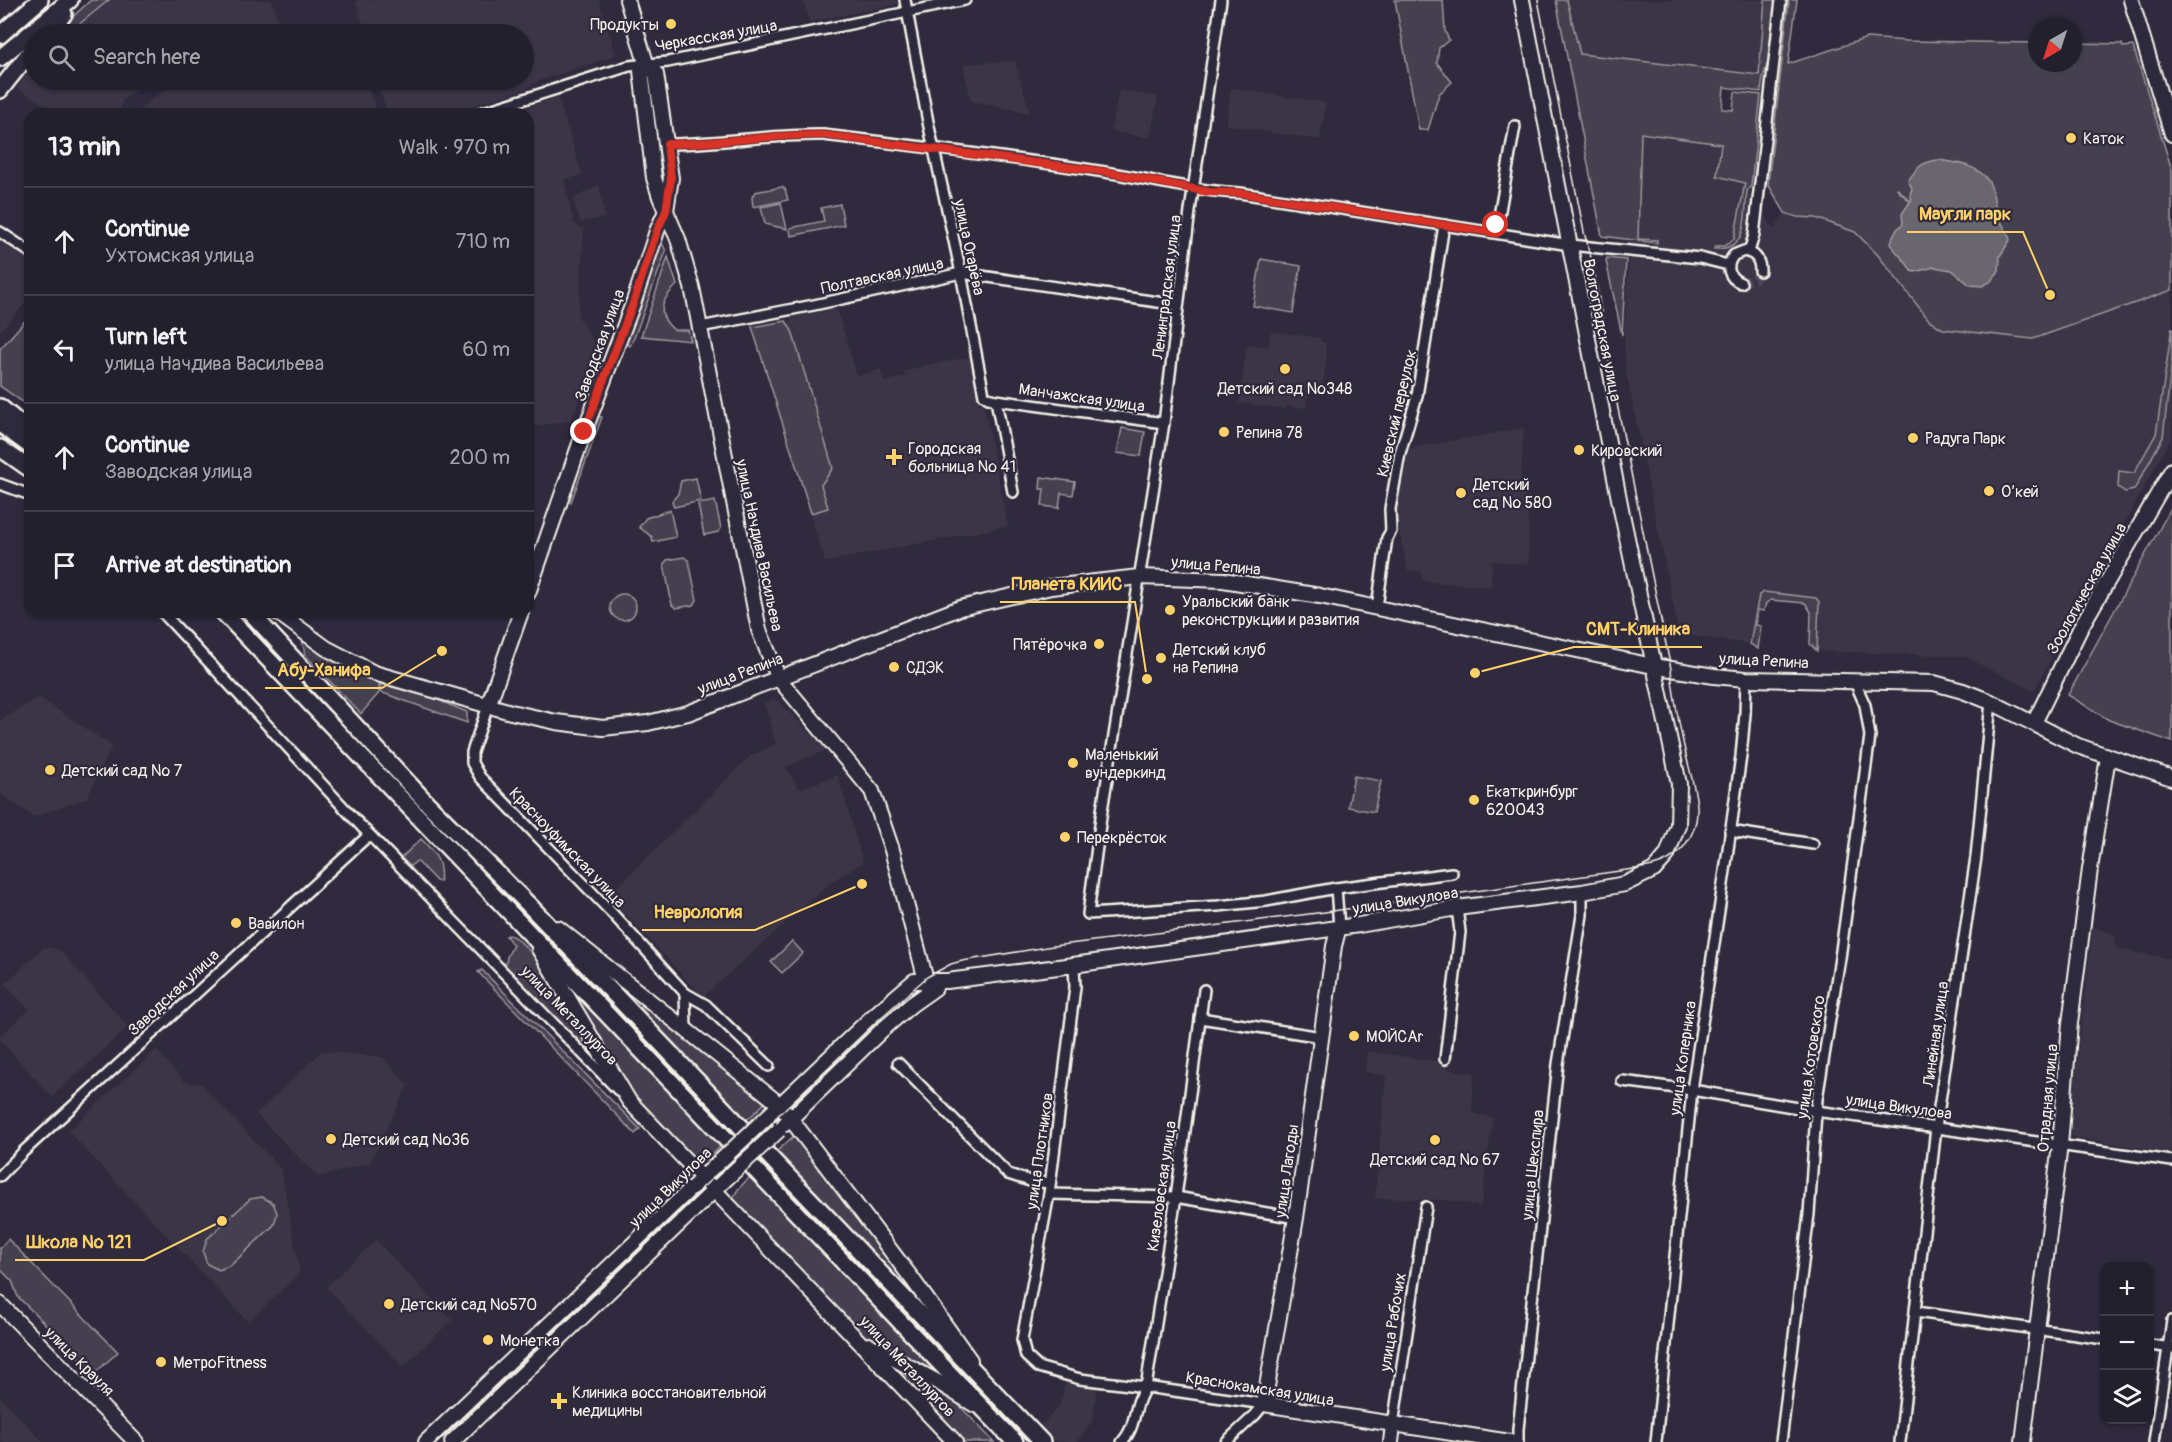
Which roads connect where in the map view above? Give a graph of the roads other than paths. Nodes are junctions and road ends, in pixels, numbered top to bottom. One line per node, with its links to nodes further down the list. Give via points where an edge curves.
1 (40, 0): 13 (main road)
2 (72, 0): 11 (main road); 12 (main road)
3 (627, 0): 17 (street, улица Начдива Васильева)
4 (905, 0): 10 (street, улица Огарёва)
5 (965, 0): 10 (street, Черкасская улица)
6 (1221, 0): 24 (street, Ленинградская улица)
7 (1522, 0): 29 (street, Волгоградская улица)
8 (1781, 0): 31 (street)
9 (2131, 0): 21 (street)
10 (908, 13): 17 (street, Черкасская улица, via 668,62); 23 (street, улица Огарёва)
11 (42, 24)
12 (54, 24)
13 (0, 34)
14 (24, 39): 15 (main road)
15 (0, 58)
16 (24, 60): 18 (main road)
17 (646, 63): 19 (street, Черкасская улица); 22 (street, улица Начдива Васильева, via 656,74); 25 (street, улица Начдива Васильева, via 641,71 654,178)
18 (0, 90)
19 (496, 108)
20 (1515, 126): 28 (street)
21 (2172, 134)
22 (667, 144): 23 (street, via 795,134); 25 (street, улица Начдива Васильева, via 671,178)
23 (933, 148): 24 (street, via 1107,172); 34 (street, улица Огарёва)
24 (1193, 189): 26 (street); 36 (street, Ленинградская улица)
25 (666, 211): 37 (street, улица Начдива Васильева, via 678,239); 52 (street, Заводская улица)
26 (1444, 225): 28 (street); 54 (street, Киевский переулок, via 1417,396 1400,453 1390,509 1391,531)
27 (0, 232): 30 (street)
28 (1496, 233): 29 (street)
29 (1570, 245): 32 (street, via 1700,258); 60 (street, Волгоградская улица)
30 (24, 248)
31 (1749, 252): 32 (street, via 1738,252); 33 (street, via 1758,259)
32 (1728, 265): 35 (street, via 1731,277)
33 (1760, 271)
34 (961, 273): 36 (street, Полтавская улица); 37 (street, Полтавская улица); 38 (street, улица Огарёва, via 984,395)
35 (1741, 283)
36 (1178, 305): 40 (street, Ленинградская улица)
37 (700, 327): 61 (street, улица Начдива Васильева, via 752,600 759,630)
38 (996, 400): 40 (street, Манчажская улица); 50 (street, улица Огарёва)
39 (0, 407): 42 (main road)
40 (1164, 423): 53 (street, Ленинградская улица)
41 (0, 424): 43 (main road)
42 (24, 427)
43 (24, 442)
44 (0, 448): 46 (main road)
45 (0, 462): 48 (main road)
46 (24, 465)
47 (2172, 470): 66 (street, Зоологическая улица, via 2082,625)
48 (24, 472)
49 (0, 484): 51 (street)
50 (1013, 492)
51 (24, 493)
52 (534, 576)
53 (1139, 577): 54 (street, улица Репина, via 1223,580); 61 (street, улица Репина, via 1051,587 960,608); 73 (street, Ленинградская улица, via 1088,914 1266,901)
54 (1377, 607): 60 (street, улица Репина)
55 (168, 618): 70 (street, улица Металлургов)
56 (229, 618): 78 (main road, улица Металлургов)
57 (256, 618): 75 (main road, via 425,801)
58 (285, 618): 65 (street, улица Репина, via 326,648 374,673)
59 (519, 618): 65 (street)
60 (1653, 666): 62 (street, улица Репина); 74 (street, улица Викулова, via 1679,784 1676,835 1660,865 1647,874 1625,884)
61 (779, 679): 65 (street, улица Репина, via 670,719 603,728 556,722); 80 (street, улица Начдива Васильева, via 872,791 892,850)
62 (1746, 679): 63 (street, улица Репина); 69 (street, улица Коперника)
63 (1854, 680): 64 (street, улица Репина, via 1934,683); 93 (street, улица Котовского, via 1865,705 1870,736)
64 (1991, 702): 66 (street, улица Репина); 95 (street, Линейная улица, via 1976,857)
65 (488, 705): 82 (street, Красноуфимская улица, via 472,752 472,763 480,777)
66 (2034, 723): 67 (street, улица Репина)
67 (2108, 757): 68 (street, улица Репина); 96 (street, Отрадная улица, via 2070,1023)
68 (2172, 778)
69 (1730, 831): 71 (street); 90 (street, улица Коперника)
70 (369, 835): 91 (street, улица Металлургов); 98 (street, Заводская улица)
71 (1813, 844)
72 (1452, 873): 73 (street)
73 (1336, 888): 77 (street, улица Лагоды)
74 (1582, 892): 76 (street, улица Викулова); 130 (street, улица Шекспира, via 1582,915 1558,1064)
75 (529, 905): 84 (street); 116 (main road)
76 (1457, 908): 77 (street, улица Викулова); 86 (street, via 1460,932)
77 (1339, 927): 79 (street, улица Викулова); 85 (street, улица Лагоды)
78 (528, 929): 91 (street); 118 (main road, улица Металлургов)
79 (1074, 965): 80 (street, улица Викулова); 100 (street, улица Плотников, via 1075,987)
80 (927, 986): 92 (street, улица Викулова, via 914,981); 94 (street, улица Викулова)
81 (1204, 990): 83 (street, Кизеловская улица)
82 (685, 993): 84 (street); 88 (street, Красноуфимская улица, via 706,1005)
83 (1200, 1018): 85 (street); 103 (street, Кизеловская улица)
84 (686, 1030): 92 (street)
85 (1322, 1038): 105 (street, улица Лагоды)
86 (1445, 1059)
87 (898, 1063): 100 (street, via 1008,1174)
88 (769, 1066)
89 (1622, 1081): 90 (street, улица Викулова)
90 (1692, 1090): 93 (street, улица Викулова); 131 (street, улица Коперника)
91 (629, 1101): 99 (street, улица Металлургов)
92 (779, 1106): 94 (street); 99 (street, улица Викулова, bridge)
93 (1816, 1111): 95 (street, улица Викулова); 132 (street, улица Котовского, via 1809,1214)
94 (791, 1118): 101 (street, улица Викулова, bridge); 116 (street)
95 (1936, 1128): 96 (street, улица Викулова); 107 (street, Линейная улица)
96 (2060, 1144): 97 (street, улица Викулова); 109 (street, Отрадная улица)
97 (2172, 1161)
98 (0, 1176)
99 (702, 1178): 101 (street, улица Металлургов); 121 (street, улица Викулова)
100 (1050, 1183): 102 (street, улица Плотников)
101 (714, 1190): 111 (street, улица Металлургов); 122 (street, улица Викулова)
102 (1049, 1194): 103 (street); 112 (street, улица Плотников)
103 (1176, 1197): 105 (street); 115 (street, Кизеловская улица)
104 (1426, 1206): 119 (street, улица Рабочих)
105 (1296, 1218): 117 (street, улица Лагоды)
106 (0, 1304): 120 (street, улица Крауля)
107 (1916, 1312): 109 (street); 133 (street, Линейная улица)
108 (2172, 1321): 114 (street)
109 (2037, 1330): 110 (street); 134 (street, Отрадная улица)
110 (2100, 1338)
111 (859, 1340): 118 (street); 123 (street, улица Металлургов)
112 (1022, 1340): 115 (street, Краснокамская улица, via 1026,1356 1038,1367 1080,1379)
113 (2154, 1346): 114 (street)
114 (2170, 1348): 135 (street)
115 (1146, 1387): 117 (street, Краснокамская улица); 126 (street, Кизеловская улица, via 1139,1396 1131,1432)
116 (991, 1388): 125 (main road)
117 (1264, 1404): 119 (street, Краснокамская улица); 127 (street)
118 (986, 1411): 124 (main road, улица Металлургов)
119 (1393, 1425): 128 (street, улица Рабочих); 129 (street, Краснокамская улица)
120 (136, 1442)
121 (426, 1442)
122 (452, 1442)
123 (955, 1442)
124 (1015, 1442)
125 (1042, 1442)
126 (1122, 1442)
127 (1226, 1442)
128 (1391, 1442)
129 (1510, 1442)
130 (1518, 1442)
131 (1656, 1442)
132 (1781, 1442)
133 (1900, 1442)
134 (2023, 1442)
135 (2154, 1442)

